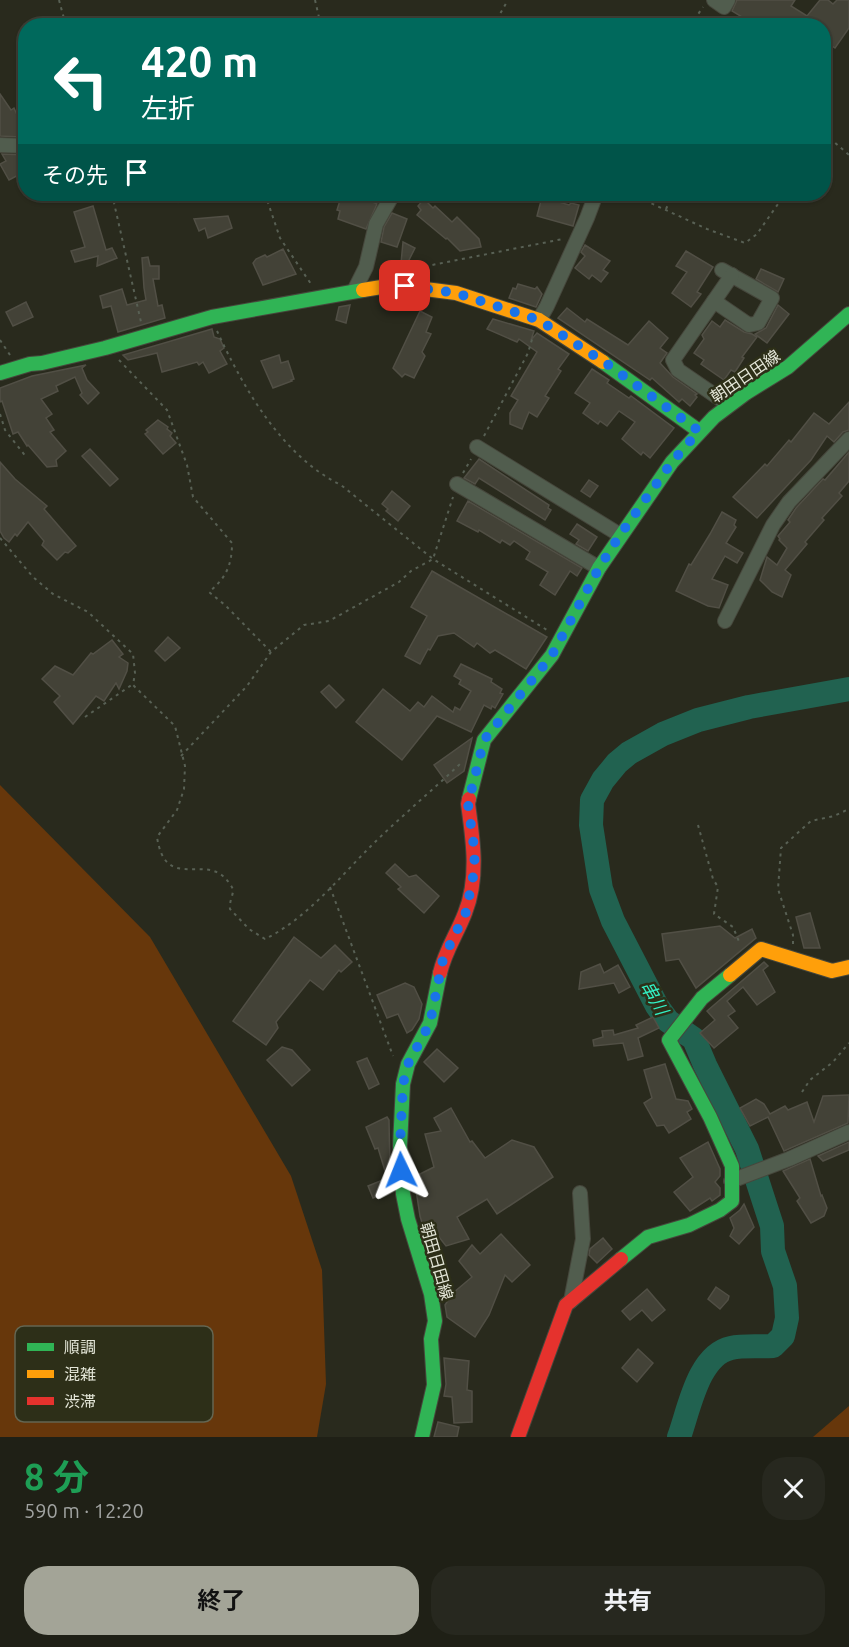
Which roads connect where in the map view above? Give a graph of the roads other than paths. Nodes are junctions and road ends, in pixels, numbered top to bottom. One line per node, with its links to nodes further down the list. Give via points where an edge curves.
1 (714, 0): 2 (street, via 724,7)
2 (728, 0)
3 (0, 145): 4 (street)
4 (18, 146)
5 (389, 201): 7 (street, via 376,224 366,267)
6 (593, 201): 10 (street)
7 (354, 291): 10 (street, via 394,285 456,293); 11 (street, via 212,317)
8 (714, 301): 8 (street, via 727,272 772,298 758,322 749,325); 12 (street, via 673,360 678,370)
9 (849, 314): 12 (street, 朝田日田線, via 788,367)
10 (539, 320): 13 (street)
11 (0, 373)
12 (729, 405): 13 (street, 朝田日田線)
13 (699, 431): 17 (street, 朝田日田線)
14 (849, 439): 19 (street, via 789,502 773,525)
15 (477, 447): 17 (street)
16 (457, 484): 18 (street)
17 (620, 535): 18 (street, 朝田日田線)
18 (599, 568): 25 (street, 朝田日田線, via 547,661 484,740 468,804 475,854 466,912 443,959 430,1023 408,1064 403,1084 403,1194 435,1321 431,1339 434,1385)
19 (725, 621)
20 (849, 967): 22 (street, via 832,971 761,949 702,998 669,1040 728,1156)
21 (849, 1132): 22 (street)
22 (731, 1181): 24 (street, via 732,1201 720,1210 689,1225 648,1237)
23 (580, 1193): 24 (street, via 583,1239)
24 (571, 1301): 26 (street, via 566,1305)
25 (422, 1437)
26 (518, 1437)

